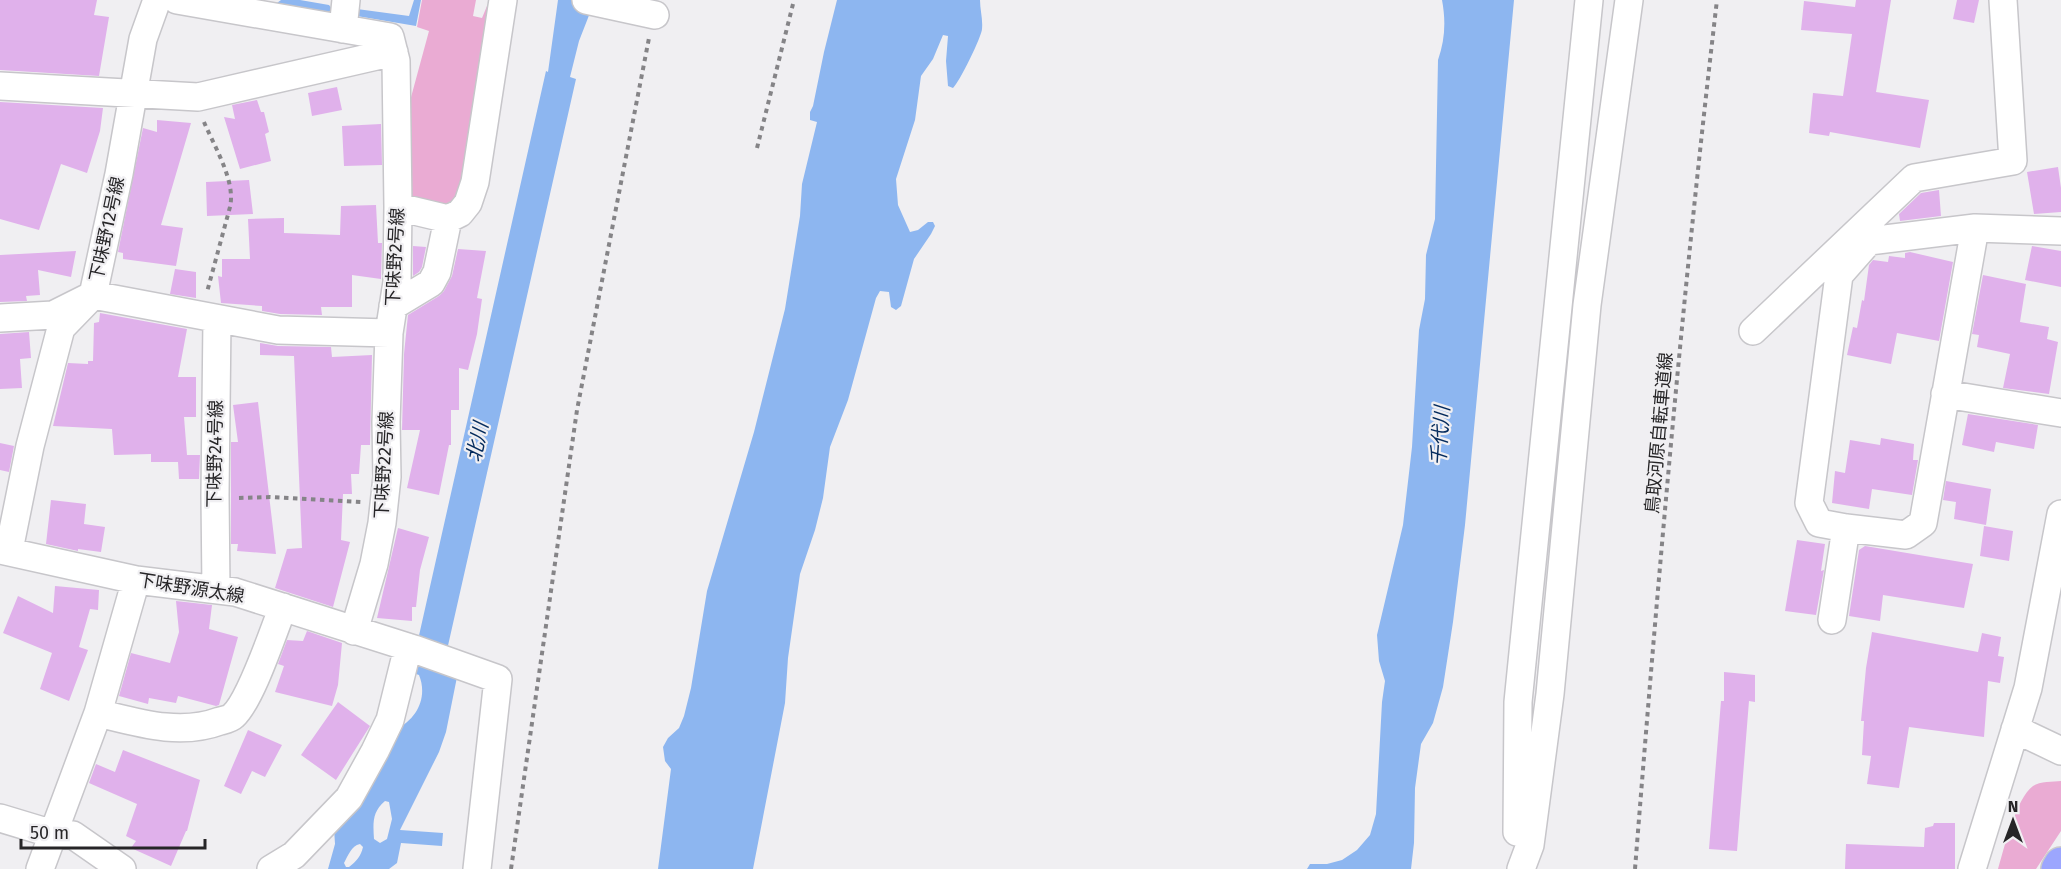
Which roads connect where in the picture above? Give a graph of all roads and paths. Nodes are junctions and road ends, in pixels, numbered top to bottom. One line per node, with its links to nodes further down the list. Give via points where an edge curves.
1 (157, 0): 16 (street, 下味野12号線, via 143,39)
2 (177, 0): 11 (street)
3 (346, 0): 13 (street)
4 (503, 0): 20 (street, via 474,182 468,203)
5 (586, 0): 12 (street)
6 (794, 0): 18 (path)
7 (1589, 0): 53 (street, via 1518,702)
8 (1629, 0): 53 (street, via 1587,305 1551,694 1530,844)
9 (1718, 0): 54 (path, 鳥取河原自転車道線, via 1683,314)
10 (2003, 0): 27 (street, via 2013,161 1914,178)
11 (261, 7): 13 (street)
12 (655, 15): 52 (path, via 577,411)
13 (343, 29): 14 (street, via 390,37)
14 (394, 52): 17 (street); 19 (street, 下味野2号線)
15 (0, 86): 16 (street)
16 (134, 93): 17 (street); 23 (street, 下味野12号線)
17 (193, 96): 25 (path, via 232,194)
18 (757, 148)
19 (398, 207): 20 (street); 24 (street, 下味野2号線)
20 (448, 219): 24 (street, via 431,283)
21 (1976, 228): 22 (street); 29 (street); 34 (street, via 1869,241 1839,274 1809,503 1819,523)
22 (2061, 231)
23 (93, 295): 25 (street, 下味野2号線); 26 (street, via 53,315); 35 (street, 下味野12号線, via 61,328)
24 (393, 306): 28 (street, 下味野2号線)
25 (209, 317): 28 (street, 下味野2号線, via 278,330); 31 (street, 下味野24号線)
26 (0, 318)
27 (1753, 331)
28 (389, 333): 32 (street, 下味野22号線)
29 (1945, 394): 30 (street); 34 (street, via 1923,523 1906,535)
30 (2061, 413)
31 (214, 498): 32 (path); 37 (street, 下味野24号線)
32 (384, 504): 40 (street, 下味野22号線, via 374,564)
33 (2061, 514): 43 (street, via 2028,688)
34 (1846, 528): 39 (street)
35 (4, 550): 36 (street, 下味野源太線)
36 (136, 580): 37 (street, 下味野源太線); 42 (street)
37 (216, 589): 38 (street, 下味野源太線)
38 (283, 607): 40 (street, 下味野源太線); 42 (street, via 246,697 233,717 206,727 183,729)
39 (1832, 620)
40 (354, 631): 41 (street, 下味野源太線)
41 (411, 648): 50 (street, via 390,720 349,798 294,855); 51 (street, 下味野源太線, via 498,679)
42 (98, 713): 46 (street)
43 (2015, 729): 44 (street); 55 (street)
44 (2061, 751)
45 (0, 818): 46 (street)
46 (53, 834): 48 (street); 49 (street, via 73,836)
47 (2061, 864): 56 (highway)
48 (40, 869)
49 (122, 869)
50 (271, 869)
51 (477, 869)
52 (511, 869)
53 (1519, 869)
54 (1635, 869)
55 (1972, 869)
56 (2058, 869)

